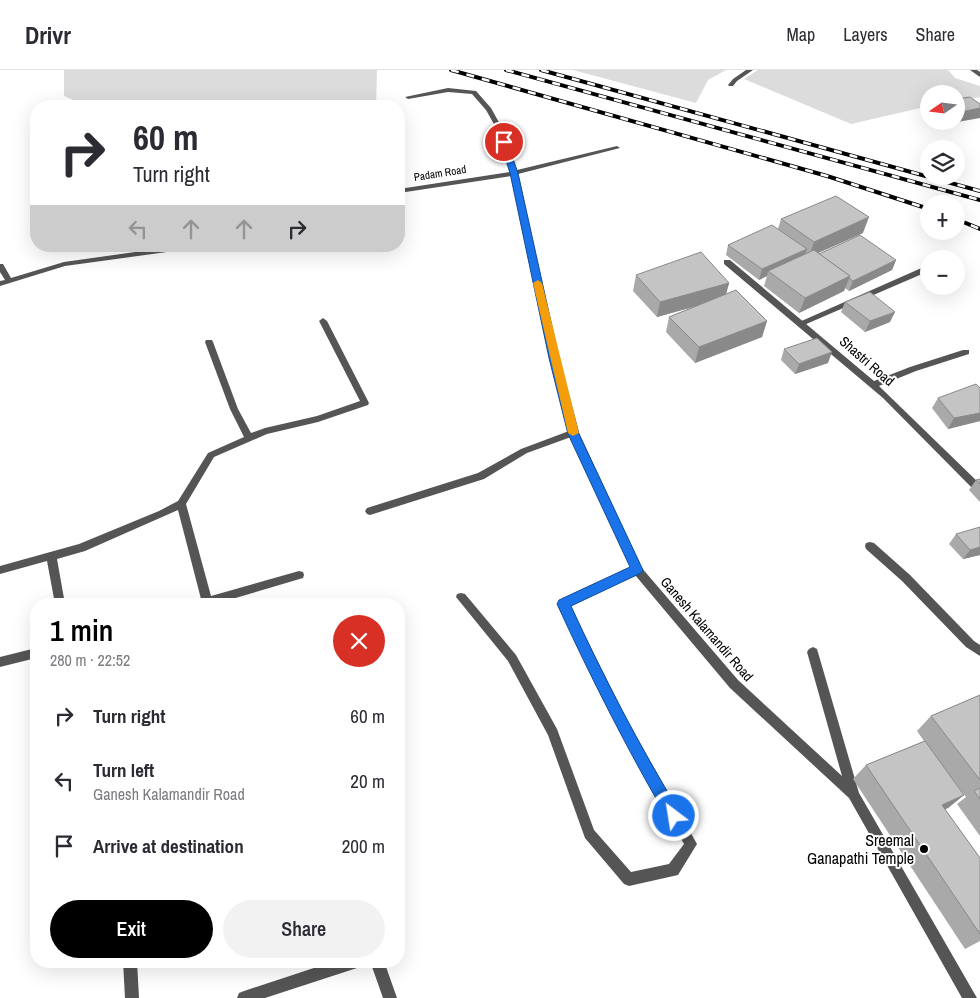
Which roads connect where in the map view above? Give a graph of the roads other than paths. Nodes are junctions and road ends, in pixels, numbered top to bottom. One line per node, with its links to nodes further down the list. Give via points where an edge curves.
1 (750, 70): 4 (street)
2 (973, 70): 3 (street)
3 (980, 74)
4 (731, 85)
5 (408, 97): 7 (street, Ganesh Kalamandir Road, via 448,90 474,92 498,126)
6 (617, 148): 7 (street, Padam Road)
7 (514, 173): 8 (street, Padam Road); 20 (street, Ganesh Kalamandir Road)
8 (405, 190)
9 (152, 252): 13 (street, via 64,264)
10 (727, 262): 16 (street, Shastri Road)
11 (0, 266): 13 (street)
12 (920, 272): 16 (street)
13 (10, 281): 14 (street)
14 (0, 284)
15 (323, 321): 21 (street, via 365,403)
16 (801, 323): 19 (street, Shastri Road)
17 (209, 342): 21 (street, via 234,409)
18 (966, 352): 19 (street)
19 (873, 385): 22 (street, Shastri Road)
20 (574, 434): 24 (street, via 524,451 481,476); 28 (street, Ganesh Kalamandir Road)
21 (249, 438): 23 (street, via 212,455)
22 (980, 490)
23 (181, 504): 26 (street, via 81,548); 32 (street)
24 (370, 512)
25 (870, 546): 34 (street)
26 (51, 556): 27 (street); 31 (street)
27 (0, 570)
28 (637, 570): 30 (street, via 564,604 649,774 691,844 673,870 629,879 589,834 553,733 512,658); 38 (street, Ganesh Kalamandir Road, via 734,684)
29 (299, 575): 33 (street)
30 (461, 597)
31 (59, 598)
32 (202, 598)
33 (220, 598)
34 (980, 651)
35 (813, 652): 38 (street)
36 (30, 654): 37 (street)
37 (0, 662)
38 (853, 794): 45 (street, Ganesh Kalamandir Road)
39 (130, 968): 42 (street)
40 (336, 968): 43 (street)
41 (379, 968): 44 (street)
42 (132, 998)
43 (244, 998)
44 (390, 998)
45 (970, 998)

